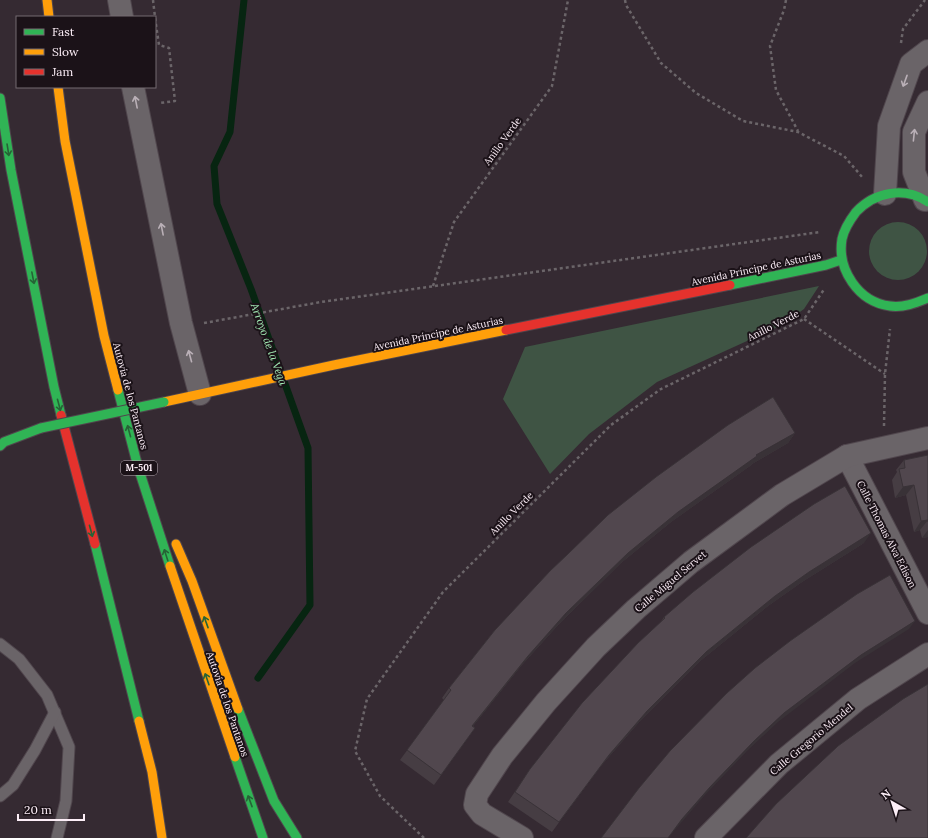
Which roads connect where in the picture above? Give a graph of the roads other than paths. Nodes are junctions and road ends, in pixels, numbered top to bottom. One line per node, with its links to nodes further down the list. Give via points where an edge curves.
1 (47, 0): 3 (main road)
2 (119, 0): 4 (street)
3 (49, 16)
4 (122, 16)
5 (928, 51): 10 (street, one-way to 10, via 911,64 889,126)
6 (58, 88): 20 (main road, Autovía de los Pantanos / M-501, one-way to 6, via 104,336 65,141)
7 (133, 88): 14 (street, one-way to 7, via 181,323)
8 (0, 98): 31 (main road, one-way to 31, via 11,170 54,387 152,772)
9 (928, 102): 11 (street, one-way to 9, via 914,172 914,132)
10 (876, 188): 11 (main road, via 911,194); 12 (main road, via 869,200 855,211 846,226 840,243)
11 (927, 201)
12 (841, 260): 13 (main road, via 847,278 859,292 874,302 893,307 911,305); 14 (main road, Avenida Príncipe de Asturias)
13 (928, 298)
14 (200, 394): 15 (main road, Avenida Príncipe de Asturias, bridge)
15 (41, 428): 16 (main road, Avenida Príncipe de Asturias); 18 (main road, Avenida Príncipe de Asturias, via 4,442)
16 (7, 432)
17 (928, 438): 19 (street, Calle Miguel Servet)
18 (0, 446)
19 (846, 456): 23 (street, Calle Thomas Alva Edison); 34 (street, Calle Miguel Servet, via 782,495 691,562 596,647 546,702 502,756 477,794 475,804 482,814)
20 (138, 467): 21 (main road); 32 (main road, Autovía de los Pantanos / M-501, one-way to 20, via 182,605)
21 (164, 517)
22 (173, 538): 33 (main road, one-way to 22, via 274,801 192,581)
23 (928, 613)
24 (0, 644): 27 (lane)
25 (0, 651): 27 (lane)
26 (928, 654): 35 (street, Calle Gregorio Mendel, via 858,699 779,764)
27 (19, 659): 28 (lane, via 47,695)
28 (55, 712): 29 (lane, via 13,785); 30 (lane, via 69,747 66,801)
29 (0, 796)
30 (57, 838)
31 (162, 838)
32 (263, 838)
33 (297, 838)
34 (522, 838)
35 (706, 838)

